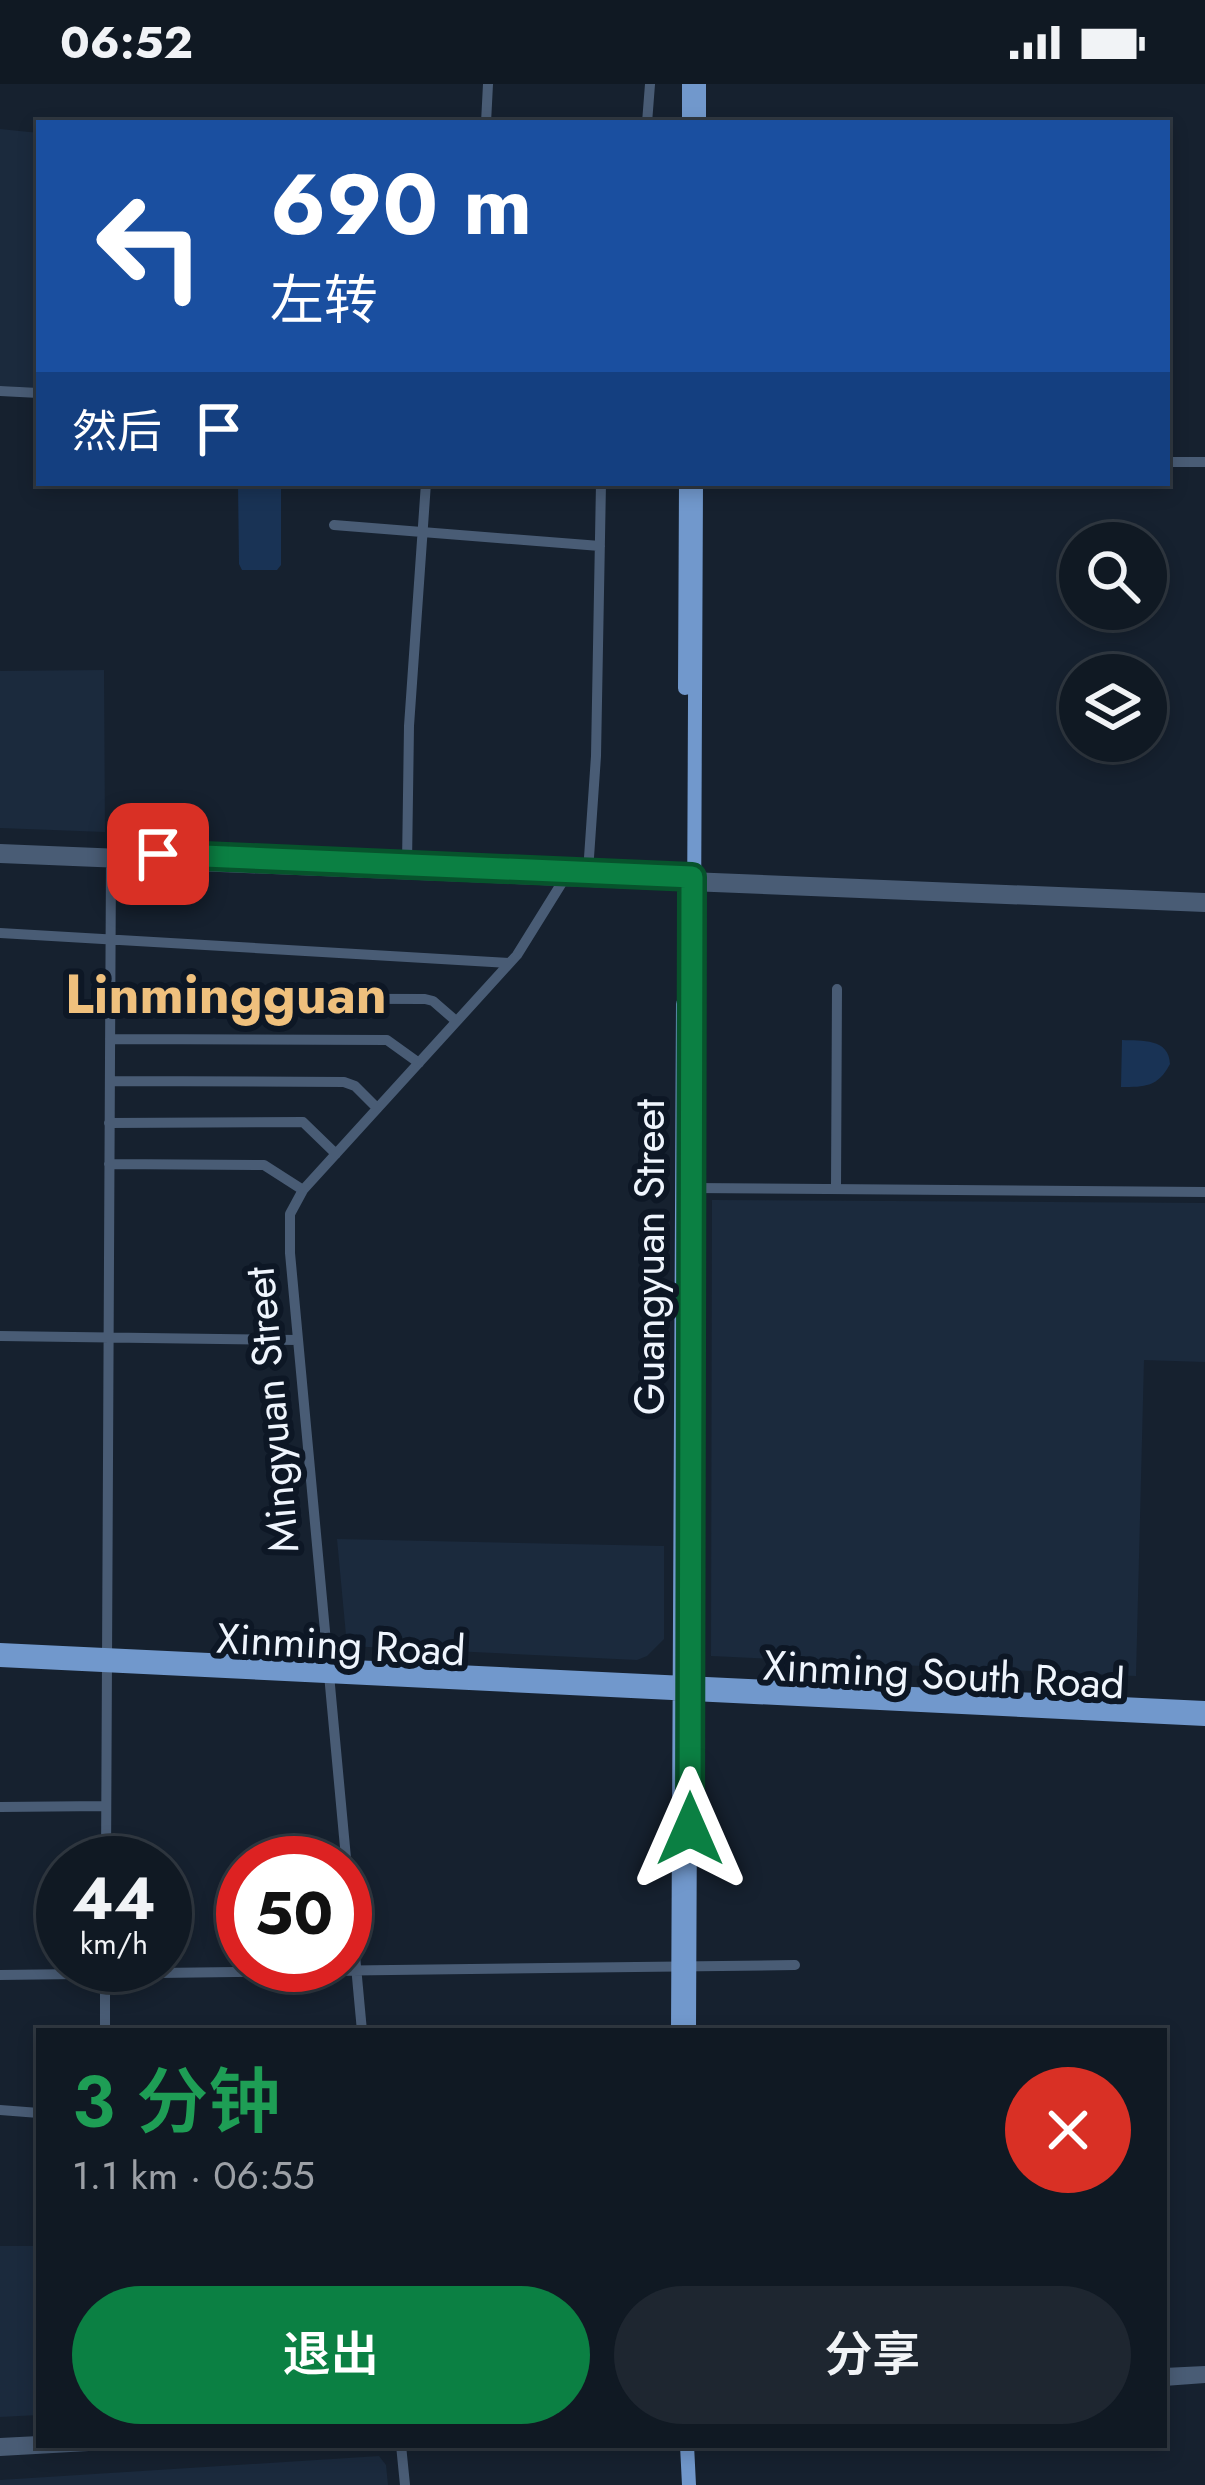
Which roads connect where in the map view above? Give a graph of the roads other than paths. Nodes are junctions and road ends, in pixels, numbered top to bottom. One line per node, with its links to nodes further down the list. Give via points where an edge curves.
1 (488, 84): 5 (street)
2 (650, 84): 6 (street)
3 (689, 84): 7 (main road)
4 (699, 84): 8 (main road)
5 (486, 120)
6 (647, 120)
7 (689, 120)
8 (699, 120)
9 (0, 391): 10 (street)
10 (36, 393)
11 (1170, 462): 12 (street)
12 (1205, 462)
13 (426, 486): 18 (street)
14 (602, 486): 19 (street)
15 (686, 486): 26 (main road, Guangyuan Street)
16 (696, 486): 26 (main road, Guangyuan Street)
17 (334, 525): 18 (street)
18 (423, 532): 19 (street); 23 (street)
19 (600, 546): 24 (street)
20 (0, 849): 21 (street)
21 (111, 857): 22 (street); 23 (street); 25 (street); 30 (street)
22 (0, 858)
23 (407, 864): 24 (street)
24 (588, 872): 26 (street)
25 (563, 880): 26 (street); 31 (street, Mingyuan Street)
26 (688, 881): 27 (street); 28 (street); 42 (main road, Guangyuan Street); 53 (main road, Guangyuan Street)
27 (1205, 898)
28 (1205, 907)
29 (0, 933): 30 (street)
30 (110, 937): 31 (street); 33 (street)
31 (509, 963): 34 (street, Mingyuan Street)
32 (837, 989): 44 (street)
33 (110, 998): 34 (street, via 425,999); 35 (street)
34 (456, 1021): 36 (street, Mingyuan Street)
35 (110, 1039): 36 (street, via 387,1040); 37 (street)
36 (418, 1063): 38 (street, Mingyuan Street)
37 (110, 1081): 38 (street, via 344,1082); 39 (street)
38 (377, 1108): 40 (street, Mingyuan Street)
39 (110, 1123): 40 (street, via 304,1122); 41 (street)
40 (336, 1154): 43 (street, Mingyuan Street)
41 (109, 1165): 43 (street, via 264,1165); 47 (street)
42 (692, 1188): 44 (street); 53 (main road, Guangyuan Street)
43 (303, 1190): 48 (street, Mingyuan Street, via 289,1229)
44 (836, 1190): 45 (street)
45 (1205, 1192)
46 (0, 1336): 47 (street)
47 (108, 1336): 48 (street); 51 (street)
48 (298, 1340): 52 (street, Mingyuan Street)
49 (0, 1650): 51 (main road, Xinming Road)
50 (0, 1660): 51 (main road, Xinming Road)
51 (107, 1660): 52 (main road, Xinming Road); 56 (street)
52 (329, 1671): 53 (main road, Xinming Road); 59 (street, Mingyuan Street)
53 (685, 1688): 54 (main road, Xinming South Road); 55 (main road, Xinming South Road); 60 (main road, Guangyuan Street)
54 (1205, 1708)
55 (1205, 1719)
56 (106, 1806): 57 (street); 58 (street)
57 (0, 1807)
58 (106, 1836)
59 (344, 1836)
60 (684, 1964): 61 (street); 62 (street); 69 (main road, Guangyuan Street); 70 (main road, Guangyuan Street)
61 (795, 1965)
62 (372, 1970)
63 (36, 1973): 64 (street)
64 (0, 1975)
65 (105, 1992): 67 (street)
66 (358, 1992): 68 (street, Mingyuan Street)
67 (105, 2028)
68 (362, 2028)
69 (678, 2028)
70 (689, 2028)
71 (0, 2110): 72 (street)
72 (36, 2113)
73 (1205, 2374): 74 (street)
74 (1167, 2377)
75 (36, 2441): 77 (street)
76 (36, 2446): 77 (street)
77 (0, 2447)
78 (401, 2448): 80 (street)
79 (683, 2448): 81 (main road)
80 (405, 2485)
81 (684, 2485)

